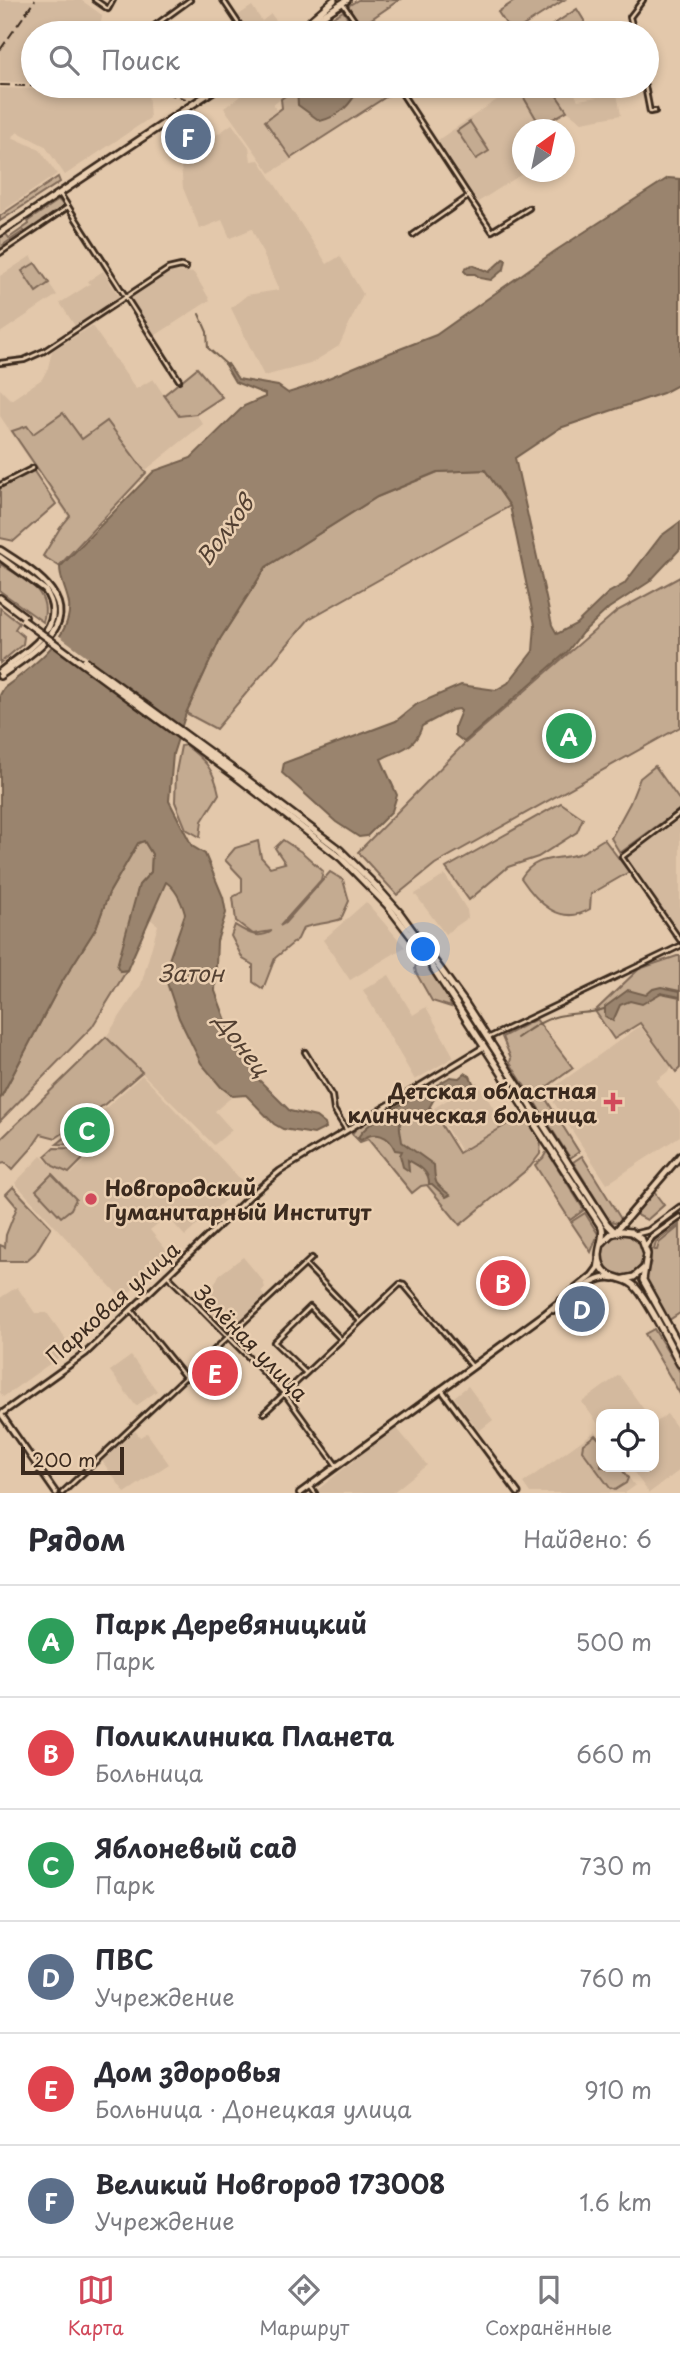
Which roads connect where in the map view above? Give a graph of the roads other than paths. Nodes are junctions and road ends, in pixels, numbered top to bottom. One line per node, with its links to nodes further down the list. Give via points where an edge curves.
1 (94, 0): 2 (street, via 108,9)
2 (113, 0)
3 (191, 0): 8 (street)
4 (223, 0): 9 (street)
5 (334, 0): 10 (main road)
6 (643, 0): 13 (street)
7 (345, 1): 11 (main road); 12 (street)
8 (161, 21)
9 (238, 21)
10 (311, 21)
11 (315, 21)
12 (356, 21)
13 (630, 21)
14 (202, 98): 18 (main road)
15 (405, 98): 19 (street)
16 (647, 98): 17 (street, via 650,111)
17 (655, 111)
18 (59, 193): 20 (street); 22 (main road)
19 (469, 196): 21 (street, via 492,230); 23 (street)
20 (68, 207): 24 (street); 26 (street)
21 (529, 208)
22 (0, 233)
23 (413, 235)
24 (0, 253)
25 (187, 268): 26 (street, via 169,269)
26 (125, 298): 27 (street, via 44,351); 28 (street)
27 (0, 363)
28 (178, 380)
29 (33, 468): 30 (street)
30 (0, 485)
31 (0, 550): 34 (main road, via 45,582 57,601 58,615 48,639)
32 (0, 556): 34 (main road, via 45,590 53,610 42,638)
33 (0, 600): 38 (main road, bridge, via 325,838 375,884 418,937)
34 (0, 674)
35 (680, 813): 36 (street, via 622,857)
36 (680, 940)
37 (680, 946): 39 (street)
38 (462, 1005): 39 (main road); 40 (main road)
39 (488, 1038): 47 (main road)
40 (485, 1046): 42 (street, Парковая улица); 50 (main road, via 602,1228)
41 (305, 1052): 42 (street)
42 (346, 1129): 55 (street, Парковая улица, via 264,1184)
43 (680, 1156): 46 (main road)
44 (680, 1207): 48 (street, via 648,1231)
45 (680, 1217): 49 (street)
46 (625, 1221): 47 (main road); 48 (main road)
47 (616, 1232): 48 (main road); 50 (main road, via 607,1236)
48 (635, 1234): 49 (main road)
49 (646, 1246): 54 (main road)
50 (600, 1248): 51 (main road)
51 (598, 1257): 56 (main road, via 604,1270); 58 (main road, via 593,1276)
52 (312, 1258): 53 (street)
53 (306, 1265): 59 (street); 60 (street)
54 (645, 1267): 56 (main road, via 634,1277); 62 (main road, via 643,1280)
55 (167, 1275): 57 (street, Парковая улица); 60 (street, Зелёная улица)
56 (618, 1279): 58 (main road, via 601,1277); 63 (main road, via 639,1292)
57 (131, 1310): 66 (street); 70 (street, Парковая улица, via 86,1353)
58 (546, 1313): 64 (main road)
59 (360, 1321): 61 (street); 64 (street, via 397,1285 404,1285)
60 (229, 1338): 66 (street); 68 (street, Зелёная улица)
61 (341, 1339): 65 (street); 65 (street, via 310,1307 294,1321 274,1342)
62 (680, 1347)
63 (680, 1364)
64 (472, 1366): 67 (main road)
65 (306, 1373): 68 (street)
66 (186, 1378): 74 (street)
67 (441, 1389): 71 (main road); 77 (street)
68 (285, 1393): 69 (street); 71 (street, Зелёная улица)
69 (264, 1413)
70 (0, 1414): 73 (street)
71 (337, 1466): 72 (main road)
72 (310, 1486): 75 (main road); 76 (street)
73 (56, 1493)
74 (62, 1493)
75 (300, 1493)
76 (315, 1493)
77 (518, 1493)

